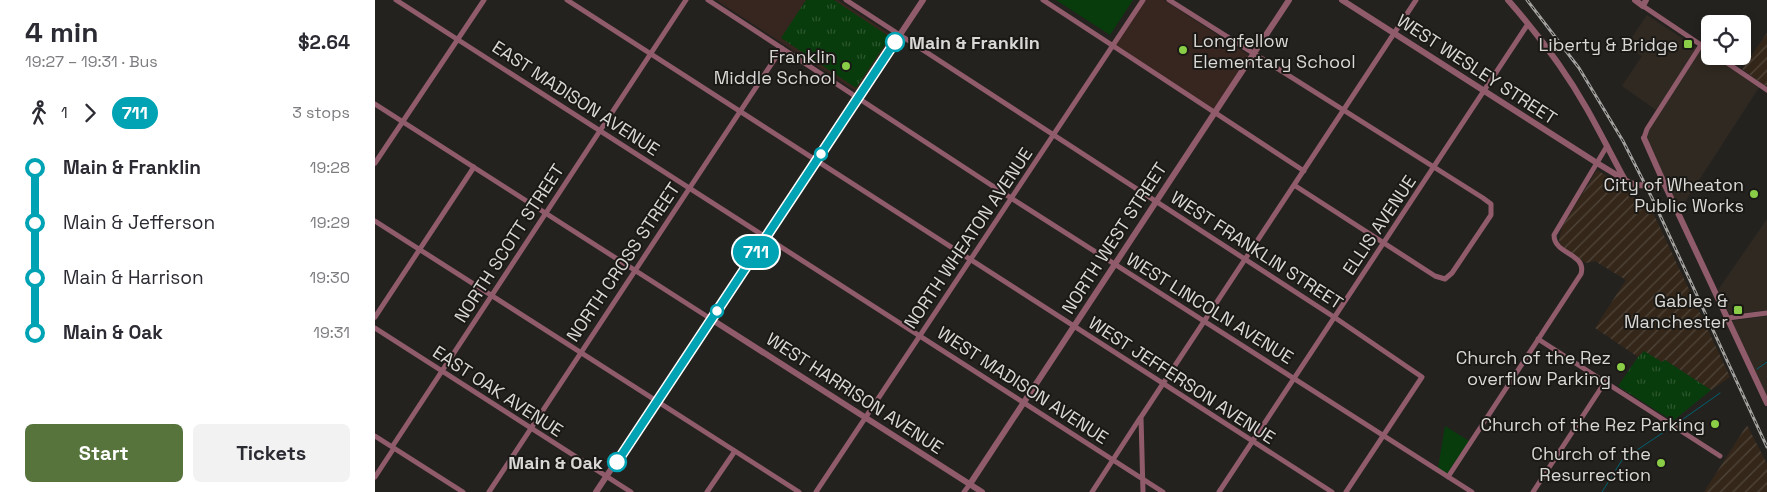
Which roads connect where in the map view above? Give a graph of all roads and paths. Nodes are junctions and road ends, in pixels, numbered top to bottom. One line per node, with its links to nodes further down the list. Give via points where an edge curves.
1 (397, 0): 20 (street, EAST MADISON AVENUE)
2 (484, 0): 20 (street)
3 (567, 0): 25 (street, WEST JEFFERSON AVENUE)
4 (686, 0): 25 (street, NORTH SCOTT STREET)
5 (708, 0): 23 (street, WEST LINCOLN AVENUE)
6 (847, 0): 18 (street, WEST FRANKLIN STREET)
7 (923, 0): 18 (street)
8 (1043, 0): 21 (street)
9 (1143, 0): 21 (street, NORTH WHEATON AVENUE)
10 (1169, 0): 24 (street)
11 (1289, 0): 24 (street, NORTH WEST STREET)
12 (1342, 0): 19 (street, WEST WESLEY STREET)
13 (1416, 0): 19 (street)
14 (1508, 0): 17 (street)
15 (1635, 0): 16 (street)
16 (1645, 3): 22 (street)
17 (1528, 24): 28 (street, ELLIS AVENUE); 38 (street, via 1572,85)
18 (900, 34): 29 (street); 36 (street, WEST FRANKLIN STREET)
19 (1393, 34): 28 (street, WEST WESLEY STREET); 31 (street)
20 (458, 40): 34 (street); 35 (street, EAST MADISON AVENUE)
21 (1113, 45): 33 (street); 36 (street, NORTH WHEATON AVENUE)
22 (1701, 45): 37 (street, via 1647,129)
23 (782, 48): 29 (street, WEST LINCOLN AVENUE); 32 (street, NORTH CROSS STREET)
24 (1254, 53): 31 (street); 33 (street, NORTH WEST STREET)
25 (650, 54): 32 (street, WEST JEFFERSON AVENUE); 35 (street, NORTH SCOTT STREET)
26 (1730, 65): 27 (street)
27 (1767, 90)
28 (1484, 91): 41 (street, WEST WESLEY STREET); 43 (street, ELLIS AVENUE)
29 (858, 98): 39 (street); 49 (street, WEST LINCOLN AVENUE)
30 (375, 104): 34 (street)
31 (1343, 111): 43 (street); 44 (street)
32 (740, 112): 39 (street, WEST JEFFERSON AVENUE); 48 (street, NORTH CROSS STREET)
33 (1214, 113): 44 (street); 50 (street, NORTH WEST STREET)
34 (403, 122): 40 (street); 42 (street)
35 (599, 131): 48 (street, EAST MADISON AVENUE); 51 (street, NORTH SCOTT STREET)
36 (1053, 135): 49 (street, NORTH WHEATON AVENUE); 50 (street, WEST FRANKLIN STREET)
37 (1645, 138): 46 (street)
38 (1607, 146): 41 (street); 45 (street)
39 (816, 161): 53 (street); 57 (street, WEST JEFFERSON AVENUE)
40 (375, 163)
41 (1597, 163): 45 (street, WEST WESLEY STREET); 70 (street, via 1554,235 1558,246 1579,261 1582,272)
42 (474, 167): 51 (street); 55 (street)
43 (1434, 167): 54 (street, ELLIS AVENUE); 54 (street, via 1491,204 1489,218 1445,279)
44 (1304, 171): 47 (street)
45 (1625, 181): 46 (street, WEST WESLEY STREET, bridge, via 1655,186)
46 (1664, 183): 64 (street)
47 (1294, 185): 54 (street); 56 (street)
48 (690, 187): 53 (street, EAST MADISON AVENUE); 59 (street, NORTH CROSS STREET)
49 (1011, 198): 57 (street, NORTH WHEATON AVENUE); 58 (street, WEST LINCOLN AVENUE)
50 (1157, 200): 56 (street, WEST FRANKLIN STREET); 58 (street, NORTH WEST STREET)
51 (546, 213): 59 (street); 60 (street, NORTH SCOTT STREET)
52 (375, 221): 55 (street)
53 (766, 236): 65 (street); 69 (street, WEST MADISON AVENUE)
54 (1383, 243): 63 (street, ELLIS AVENUE)
55 (419, 249): 60 (street); 62 (street)
56 (1245, 259): 63 (street, WEST FRANKLIN STREET); 66 (street)
57 (970, 260): 67 (street, WEST JEFFERSON AVENUE); 69 (street, NORTH WHEATON AVENUE)
58 (1115, 264): 66 (street, WEST LINCOLN AVENUE); 67 (street, NORTH WEST STREET)
59 (635, 270): 65 (street); 71 (street, NORTH CROSS STREET)
60 (492, 295): 71 (street); 72 (street, NORTH SCOTT STREET)
61 (1767, 312): 64 (street)
62 (375, 316)
63 (1334, 317): 73 (street, ELLIS AVENUE); 82 (street, WEST FRANKLIN STREET, via 1422,377)
64 (1728, 318): 78 (street)
65 (711, 319): 76 (street); 79 (street, WEST HARRISON AVENUE)
66 (1205, 321): 73 (street, WEST LINCOLN AVENUE); 75 (street)
67 (1073, 326): 75 (street, WEST JEFFERSON AVENUE); 77 (street, NORTH WEST STREET)
68 (375, 328): 72 (street, EAST OAK AVENUE)
69 (920, 335): 77 (street, WEST MADISON AVENUE); 79 (street, NORTH WHEATON AVENUE)
70 (1538, 339): 74 (street); 91 (street)
71 (580, 352): 76 (street); 81 (street, NORTH CROSS STREET)
72 (442, 371): 81 (street, EAST OAK AVENUE); 85 (street, NORTH SCOTT STREET)
73 (1294, 378): 82 (street, WEST LINCOLN AVENUE); 84 (street, ELLIS AVENUE)
74 (1605, 382): 87 (street); 110 (street)
75 (1163, 384): 80 (street); 84 (street, WEST JEFFERSON AVENUE)
76 (657, 401): 86 (street); 90 (street)
77 (1023, 402): 88 (street, WEST MADISON AVENUE); 93 (street, NORTH WEST STREET)
78 (1767, 403)
79 (866, 418): 93 (street, WEST HARRISON AVENUE); 100 (street, NORTH WHEATON AVENUE)
80 (1141, 418): 88 (street); 92 (street)
81 (531, 428): 90 (street, EAST OAK AVENUE); 95 (street, NORTH CROSS STREET)
82 (1383, 435): 91 (street, WEST LINCOLN AVENUE); 108 (street)
83 (375, 436): 85 (street)
84 (1252, 441): 106 (street, ELLIS AVENUE); 107 (street, WEST JEFFERSON AVENUE)
85 (393, 447): 89 (street, NORTH SCOTT STREET); 94 (street)
86 (735, 450): 98 (street); 99 (street)
87 (1720, 456)
88 (1113, 460): 92 (street, WEST MADISON AVENUE); 103 (street)
89 (375, 477)
90 (607, 477): 96 (street); 97 (street, EAST OAK AVENUE)
91 (1448, 477): 109 (street, WEST LINCOLN AVENUE)
92 (1142, 479): 104 (street); 105 (street, WEST MADISON AVENUE)
93 (970, 484): 101 (street, NORTH WEST STREET); 102 (street, WEST HARRISON AVENUE)
94 (463, 492)
95 (489, 492)
96 (596, 492)
97 (631, 492)
98 (707, 492)
99 (799, 492)
100 (816, 492)
101 (964, 492)
102 (983, 492)
103 (1092, 492)
104 (1143, 492)
105 (1163, 492)
106 (1219, 492)
107 (1332, 492)
108 (1346, 492)
109 (1472, 492)
110 (1533, 492)

